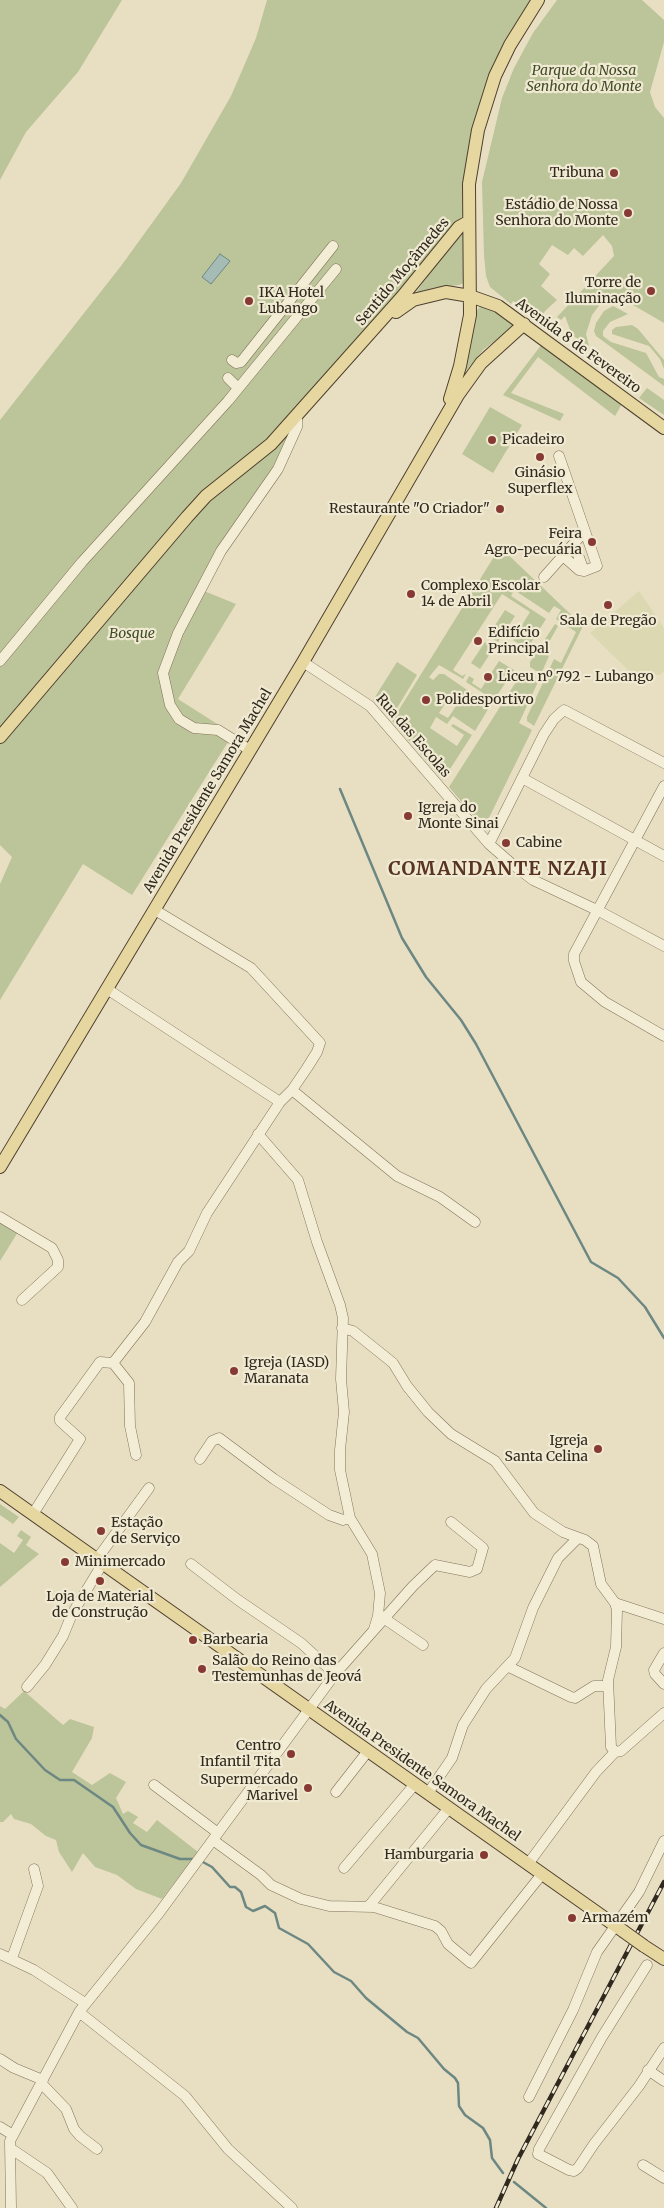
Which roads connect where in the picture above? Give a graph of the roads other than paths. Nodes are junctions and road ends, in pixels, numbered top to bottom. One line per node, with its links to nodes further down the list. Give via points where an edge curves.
1 (538, 0): 2 (main road, Avenida Presidente Samora Machel, via 510,44 495,76 471,169)
2 (468, 222): 4 (main road, Avenida Presidente Samora Machel); 13 (main road, Sentido Moçâmedes, via 459,227)
3 (333, 246): 8 (street, via 305,275)
4 (470, 266): 6 (main road, Avenida Presidente Samora Machel); 7 (main road, via 480,293)
5 (336, 269): 9 (street)
6 (470, 296): 7 (main road, Avenida 8 de Fevereiro); 13 (main road, Avenida 8 de Fevereiro, via 446,292 413,300); 18 (main road, Avenida Presidente Samora Machel, via 467,337)
7 (498, 306): 10 (main road, Avenida 8 de Fevereiro)
8 (279, 316): 9 (street, via 280,326); 11 (street)
9 (290, 324): 12 (street)
10 (524, 324): 18 (main road, Avenida Presidente Samora Machel, via 481,362); 19 (main road, Avenida 8 de Fevereiro)
11 (269, 328): 12 (street, via 278,326); 14 (street, via 241,362)
12 (280, 336): 16 (street)
13 (363, 342): 17 (main road)
14 (232, 360)
15 (228, 378): 16 (street)
16 (238, 388): 28 (street, via 82,562)
17 (297, 415): 30 (main road, via 271,444 206,496 187,516); 31 (street, via 296,427 278,469 221,551 178,633 163,673 170,705 179,719 194,728 218,730)
18 (440, 428): 29 (main road, Avenida Presidente Samora Machel)
19 (664, 428)
20 (559, 456): 21 (street)
21 (585, 531): 22 (street); 23 (street)
22 (574, 544): 24 (street); 25 (street)
23 (592, 550): 24 (street); 26 (street, via 597,566)
24 (578, 555): 26 (street)
25 (563, 556): 26 (street, via 578,570); 27 (street)
26 (584, 571)
27 (544, 577)
28 (0, 661)
29 (302, 662): 36 (street, Rua das Escolas, via 370,706); 38 (main road, Avenida Presidente Samora Machel)
30 (0, 736)
31 (244, 747)
32 (664, 764): 33 (street, via 564,710 544,734)
33 (522, 778): 35 (street); 36 (street)
34 (664, 786): 35 (street)
35 (635, 840): 37 (street); 39 (street)
36 (489, 844): 39 (street, Rua das Escolas, via 533,880)
37 (664, 856)
38 (155, 910): 41 (main road, Avenida Presidente Samora Machel); 43 (street, via 251,968 317,1039 320,1043 317,1052)
39 (599, 911): 40 (street, Rua das Escolas); 42 (street, via 574,954 581,982 605,1002)
40 (664, 946)
41 (107, 989): 44 (street); 46 (main road, Avenida Presidente Samora Machel)
42 (664, 1036)
43 (292, 1090): 44 (street); 48 (street, via 397,1176 440,1197)
44 (280, 1102): 45 (street)
45 (258, 1134): 50 (street, via 298,1180 340,1305); 51 (street, via 207,1213 146,1322)
46 (0, 1168)
47 (0, 1217): 49 (street, via 52,1248 58,1260 58,1267)
48 (475, 1222)
49 (22, 1300)
50 (342, 1328): 57 (street, via 344,1412 339,1459); 59 (street, via 353,1330 393,1363 428,1412 451,1434 495,1461 534,1513)
51 (113, 1363): 52 (street, via 130,1383 130,1426); 56 (street, via 100,1362 95,1367 60,1417 60,1421 80,1440)
52 (136, 1455)
53 (200, 1459): 57 (street, via 212,1440 219,1438 329,1515 342,1520)
54 (149, 1488): 60 (street)
55 (0, 1490): 56 (main road, Avenida Presidente Samora Machel)
56 (33, 1514): 60 (main road, Avenida Presidente Samora Machel)
57 (350, 1518): 65 (street, via 372,1554 380,1593)
58 (451, 1522): 64 (street, via 483,1548 476,1569 470,1572 434,1565)
59 (578, 1538): 62 (street, via 593,1546 601,1584); 68 (street, via 558,1558 543,1586 519,1651)
60 (100, 1561): 72 (street, via 62,1636); 73 (main road, Avenida Presidente Samora Machel)
61 (191, 1564): 69 (street, via 301,1643)
62 (615, 1604): 63 (street); 71 (street, via 616,1647)
63 (664, 1619)
64 (386, 1620): 65 (street); 66 (street)
65 (374, 1632): 69 (street)
66 (423, 1645)
67 (664, 1653): 70 (street, via 654,1674)
68 (509, 1667): 71 (street, via 575,1698 594,1686); 80 (street, via 486,1689 463,1725 452,1758)
69 (335, 1674): 73 (street)
70 (664, 1684)
71 (608, 1686): 76 (street, via 611,1747)
72 (28, 1687)
73 (309, 1709): 75 (main road, Avenida Presidente Samora Machel); 82 (street)
74 (664, 1713): 76 (street, via 621,1751)
75 (368, 1751): 77 (main road, Avenida Presidente Samora Machel); 79 (street)
76 (614, 1752): 84 (street)
77 (415, 1784): 80 (main road, Avenida Presidente Samora Machel); 85 (street)
78 (154, 1785): 82 (street)
79 (336, 1792)
80 (428, 1793): 81 (main road, Avenida Presidente Samora Machel)
81 (449, 1808): 84 (main road, Avenida Presidente Samora Machel); 88 (street)
82 (216, 1836): 88 (street, via 271,1885 301,1899 329,1906); 94 (street, via 159,1913)
83 (664, 1841): 89 (street)
84 (528, 1864): 87 (main road, Avenida Presidente Samora Machel)
85 (344, 1868)
86 (34, 1869): 91 (street, via 38,1886)
87 (542, 1874): 88 (street, via 471,1963 448,1944 434,1926); 89 (main road, Avenida Presidente Samora Machel)
88 (369, 1906)
89 (619, 1928): 92 (main road, Avenida Presidente Samora Machel, bridge); 101 (street, via 597,1952 573,2010)
90 (0, 1954): 91 (street)
91 (12, 1958): 94 (street)
92 (661, 1959)
93 (647, 1965): 98 (street, via 602,2037 538,2154 569,2170 578,2168)
94 (85, 2003): 95 (street)
95 (79, 2012): 99 (street); 110 (street, via 186,2096 228,2149)
96 (664, 2048): 98 (street)
97 (0, 2059): 99 (street)
98 (648, 2070): 100 (street)
99 (42, 2081): 103 (street); 105 (street, via 66,2109 74,2129)
100 (664, 2081)
101 (529, 2097)
102 (0, 2127): 103 (street)
103 (13, 2135): 104 (street)
104 (10, 2148): 108 (street); 109 (street, via 47,2173)
105 (97, 2149)
106 (643, 2165): 107 (street)
107 (664, 2178)
108 (11, 2208)
109 (72, 2208)
110 (292, 2208)

